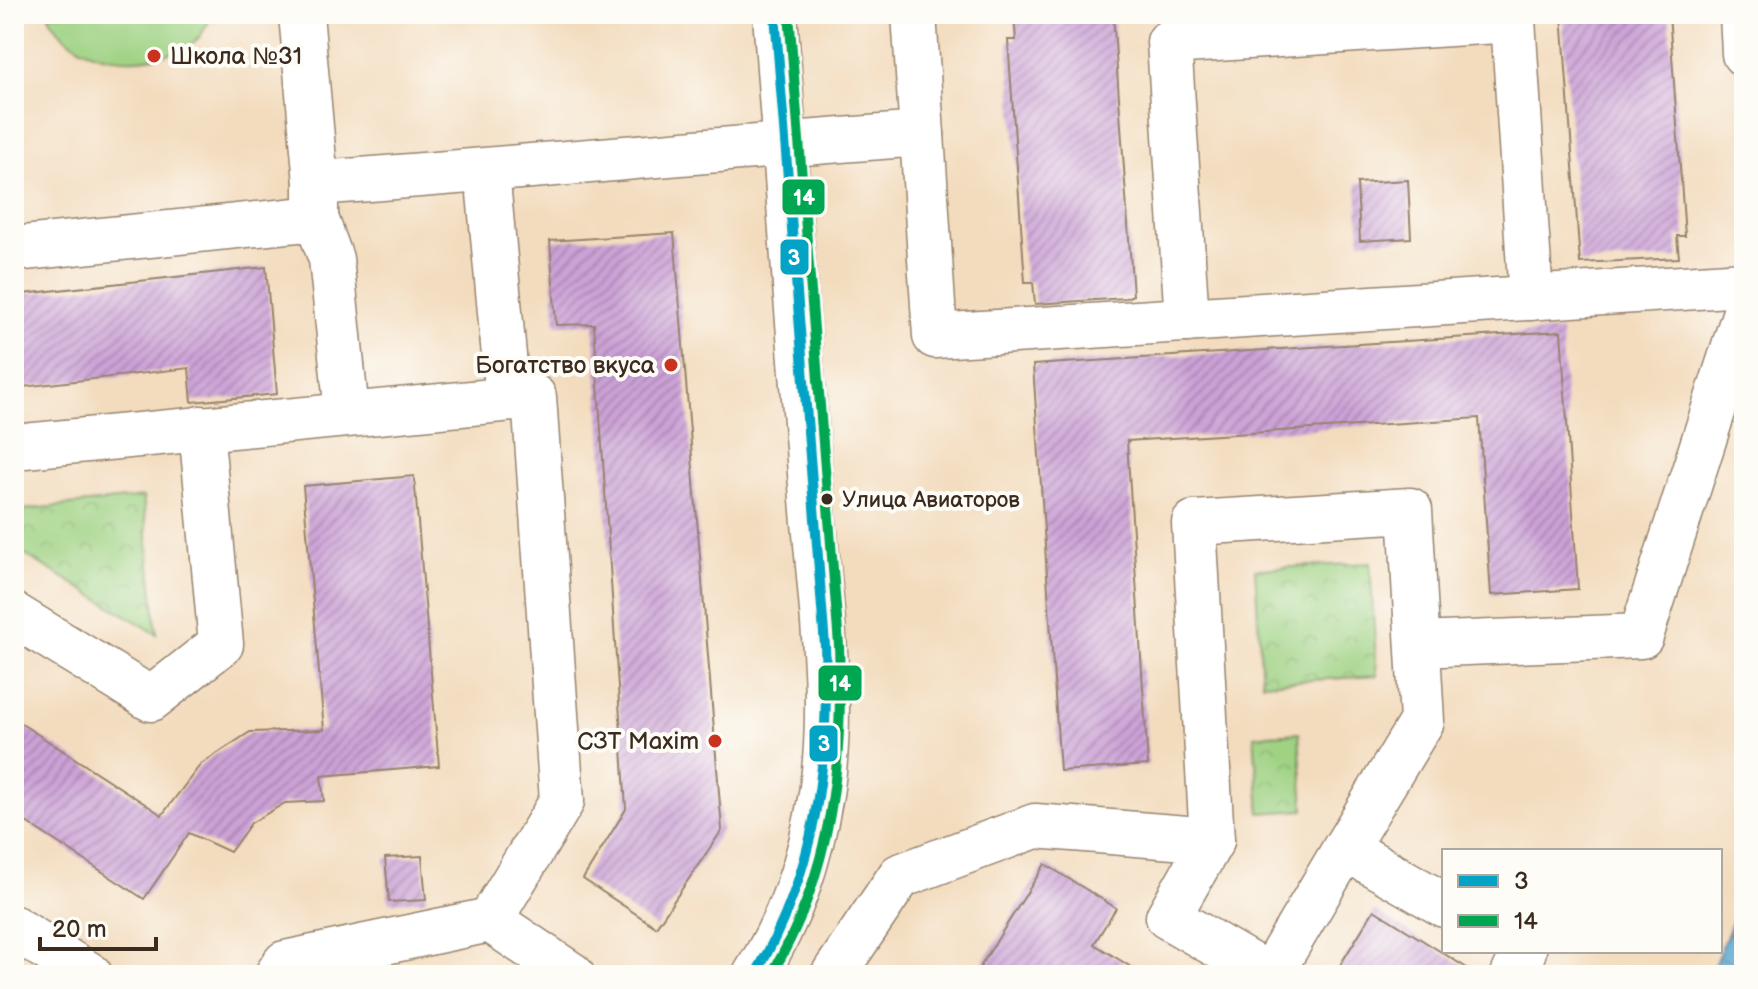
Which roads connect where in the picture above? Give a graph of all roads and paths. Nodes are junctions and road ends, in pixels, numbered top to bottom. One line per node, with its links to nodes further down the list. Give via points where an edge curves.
1 (301, 14): 10 (street)
2 (775, 14): 8 (street)
3 (914, 14): 7 (street)
4 (1742, 14): 6 (street)
5 (1335, 23): 13 (street, via 1513,20); 15 (street, via 1169,42)
6 (1744, 54)
7 (922, 134): 8 (street); 15 (street, via 935,336)
8 (784, 143): 9 (street); 29 (street, via 825,714 822,792 813,833 794,906)
9 (487, 171): 10 (street); 16 (street)
10 (316, 201): 11 (street); 17 (street, via 331,259)
11 (14, 249)
12 (1744, 284): 13 (street)
13 (1531, 298): 15 (street)
14 (1744, 315): 21 (street, via 1641,636)
15 (1187, 320)
16 (508, 399): 17 (street); 25 (street, via 534,397 562,801)
17 (347, 413): 18 (street)
18 (201, 428): 19 (street); 20 (street, via 221,644 151,699)
19 (14, 447)
20 (14, 615)
21 (1418, 645): 22 (street, via 1410,510 1194,523); 23 (street, via 1422,721)
22 (1212, 840): 34 (street, via 1035,826 900,876); 35 (street, via 1168,917)
23 (1345, 848): 24 (street); 35 (street)
24 (1442, 904)
25 (490, 920): 28 (street); 32 (street)
26 (14, 928): 30 (street)
27 (1523, 953): 36 (street)
28 (386, 958): 31 (street, via 285,963)
29 (764, 961): 33 (street)
30 (90, 975)
31 (277, 975)
32 (572, 975)
33 (820, 975)
34 (833, 975)
35 (1269, 975)
36 (1513, 975)

